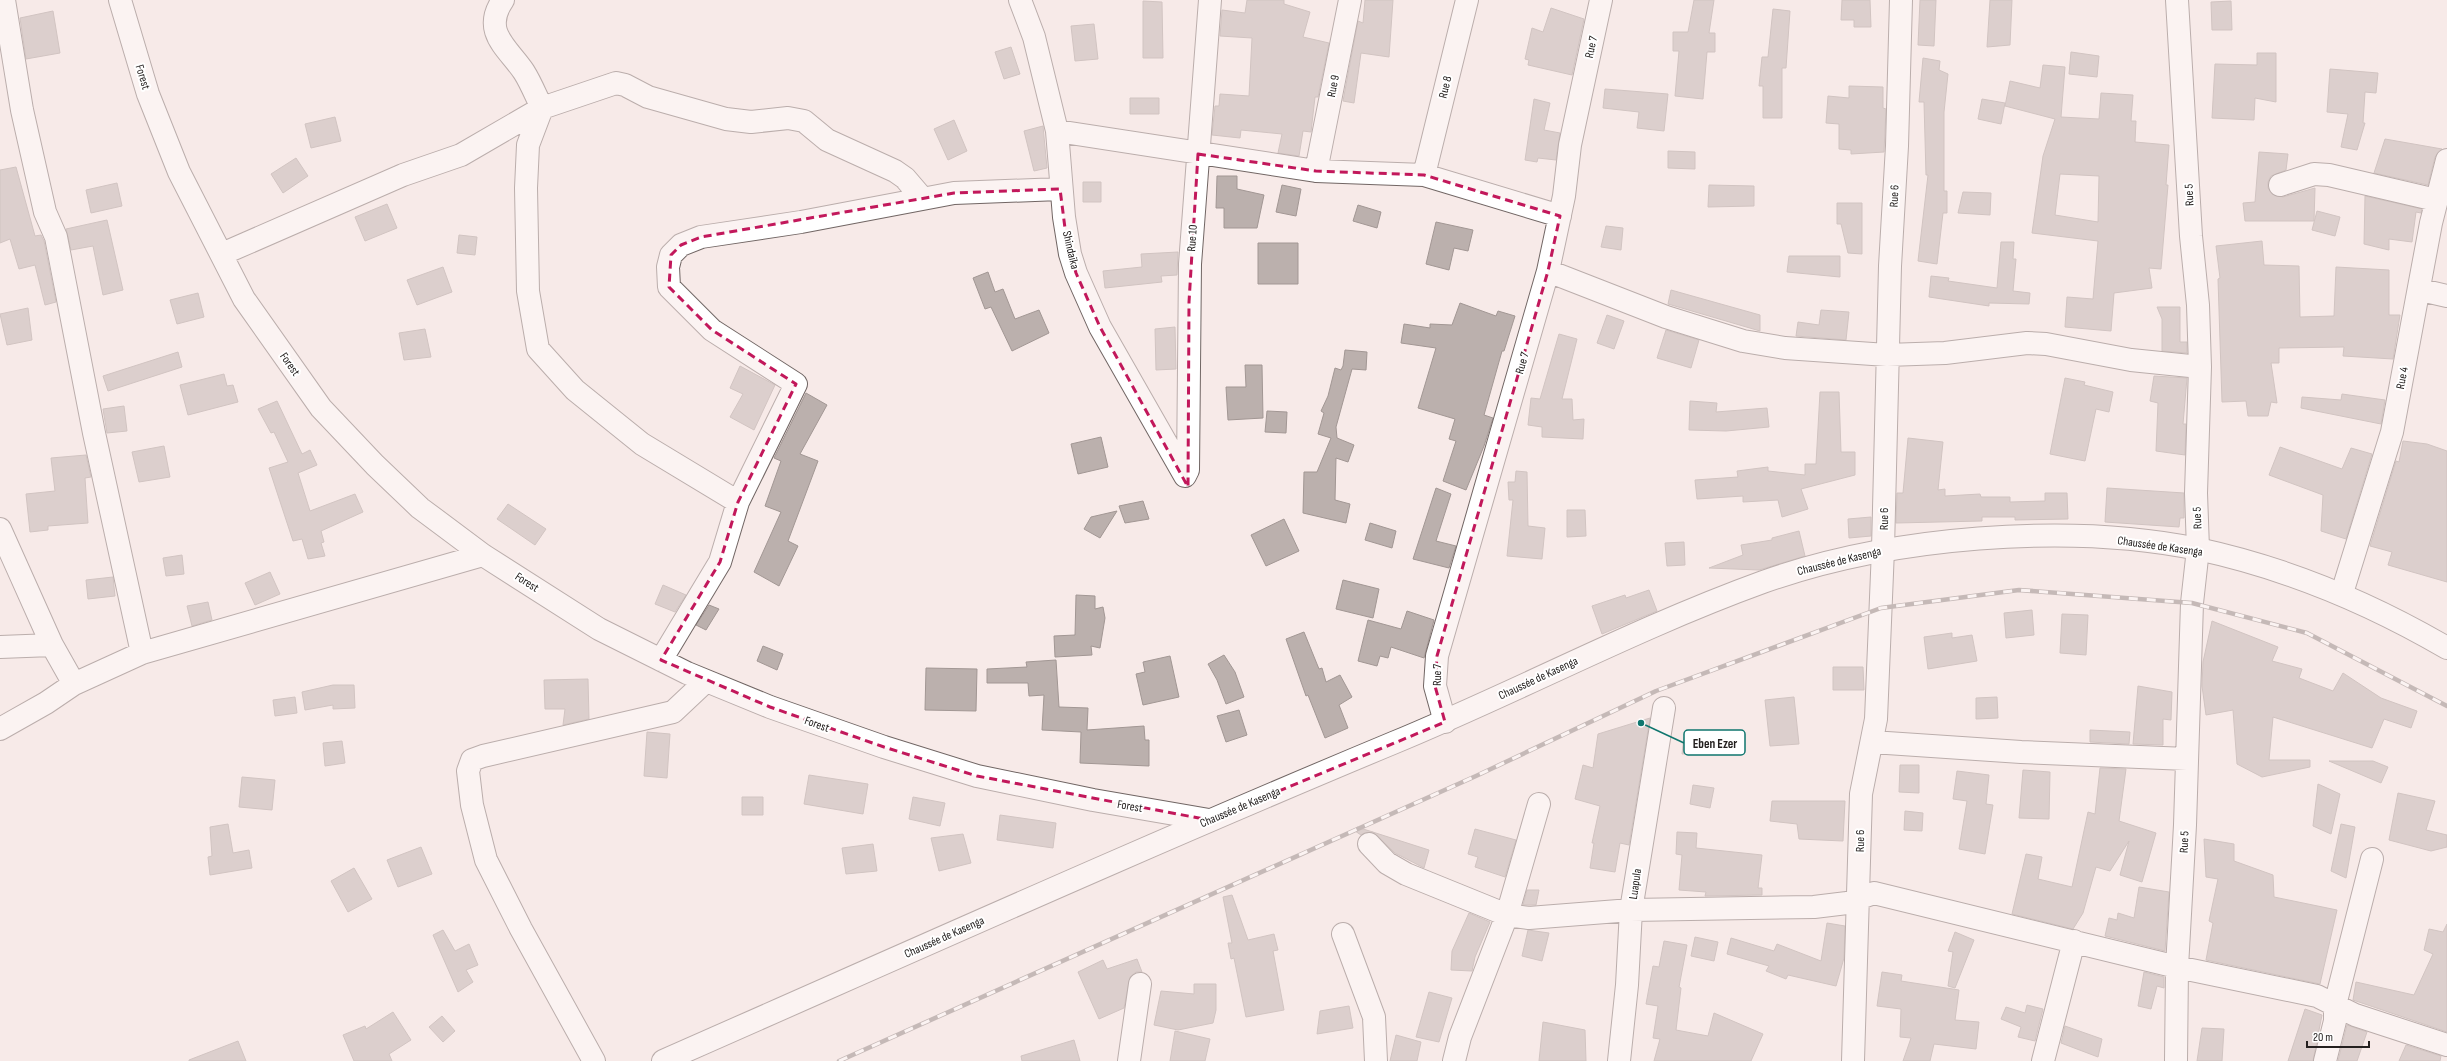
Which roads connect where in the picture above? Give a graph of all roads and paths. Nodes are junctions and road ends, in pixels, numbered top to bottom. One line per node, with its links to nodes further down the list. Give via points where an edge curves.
1 (4, 0): 38 (street, via 22,110 45,212 56,237 94,433)
2 (120, 0): 22 (street, Forest, via 148,94 179,172)
3 (503, 0): 11 (street, via 494,30 502,46 524,72)
4 (1020, 0): 12 (street, Shindaika, via 1034,37)
5 (1210, 0): 13 (street, Rue 10)
6 (1350, 0): 15 (street, Rue 9)
7 (1467, 0): 16 (street, Rue 8)
8 (1601, 0): 21 (street, Rue 7, via 1570,144)
9 (1901, 0): 26 (street, Rue 6)
10 (2177, 0): 27 (street, Rue 5)
11 (542, 108): 19 (street, via 616,83 648,96 726,119 750,122 788,118 804,121 826,140 895,171 905,178); 22 (street, via 460,155 403,175); 29 (street, via 528,145 526,188 528,291 538,349 575,390 642,444)
12 (1058, 131): 13 (street); 18 (street, Shindaika)
13 (1198, 154): 15 (street); 28 (street, Rue 10, via 1189,287)
14 (2447, 160): 20 (street, Rue 4)
15 (1316, 171): 16 (street)
16 (1424, 175): 21 (street)
17 (2280, 185): 20 (street, via 2314,174 2329,175)
18 (1060, 189): 19 (street, via 954,193); 28 (street, Shindaika, via 1066,236 1076,273 1100,327 1182,475)
19 (923, 199): 29 (street, via 801,222 701,237 681,245 671,255 668,267 669,287 712,330 796,384)
20 (2436, 200): 24 (street, Rue 4)
21 (1560, 216): 23 (street, Rue 7)
22 (222, 254): 33 (street, Forest, via 244,299 321,408 420,508)
23 (1548, 271): 26 (street, via 1666,317 1743,341 1785,348); 43 (street, Rue 7, via 1437,656 1435,686)
24 (2420, 290): 25 (street); 34 (street, Rue 4, via 2392,432)
25 (2447, 296)
26 (1887, 355): 27 (street, via 1945,353 2027,343 2046,344 2131,360); 31 (street, Rue 6)
27 (2200, 367): 32 (street, Rue 5, via 2196,493)
28 (1186, 476)
29 (738, 502): 39 (street, via 720,562)
30 (0, 529): 36 (street)
31 (1883, 549): 32 (street, Chaussée de Kasenga, via 1984,539 2057,536 2133,540); 43 (street, Chaussée de Kasenga, via 1763,582 1587,656); 45 (street, Rue 6, via 1876,719)
32 (2198, 549): 34 (street, Chaussée de Kasenga); 46 (street, Rue 5, via 2192,603)
33 (483, 554): 38 (street); 39 (street, Forest, via 599,629)
34 (2342, 593): 35 (street, Chaussée de Kasenga)
35 (2446, 642)
36 (52, 645): 37 (street); 41 (street)
37 (0, 647)
38 (142, 653): 41 (street)
39 (661, 660): 40 (street, Forest)
40 (706, 681): 48 (street, Forest, via 770,707 884,747 977,776); 60 (street, via 673,712 483,756 472,760 468,771 472,805 486,860)
41 (74, 684): 44 (street)
42 (1664, 708): 52 (street, Luapula)
43 (1445, 722): 48 (street, Chaussée de Kasenga)
44 (0, 729)
45 (1872, 742): 46 (street); 51 (street, Rue 6, via 1861,794)
46 (2187, 759): 56 (street, Rue 5)
47 (1540, 804): 53 (street)
48 (1209, 820): 61 (street, Chaussée de Kasenga)
49 (1369, 844): 53 (street, via 1387,863 1406,874)
50 (2372, 858): 58 (street)
51 (1859, 899): 52 (street, via 1837,905 1814,907); 55 (street, via 1874,893); 66 (street, Rue 6)
52 (1631, 910): 53 (street, via 1544,918); 65 (street, Luapula)
53 (1507, 915): 64 (street, via 1460,1037)
54 (1343, 934): 63 (street, via 1374,1017)
55 (2074, 941): 56 (street); 67 (street)
56 (2177, 966): 58 (street, via 2317,996); 68 (street, Rue 5)
57 (1140, 984): 62 (street)
58 (2335, 1005): 59 (street, via 2355,1015); 69 (street, via 2335,1022)
59 (2447, 1045)
60 (594, 1061)
61 (663, 1061)
62 (1129, 1061)
63 (1376, 1061)
64 (1454, 1061)
65 (1619, 1061)
66 (1853, 1061)
67 (2043, 1061)
68 (2176, 1061)
69 (2325, 1061)

